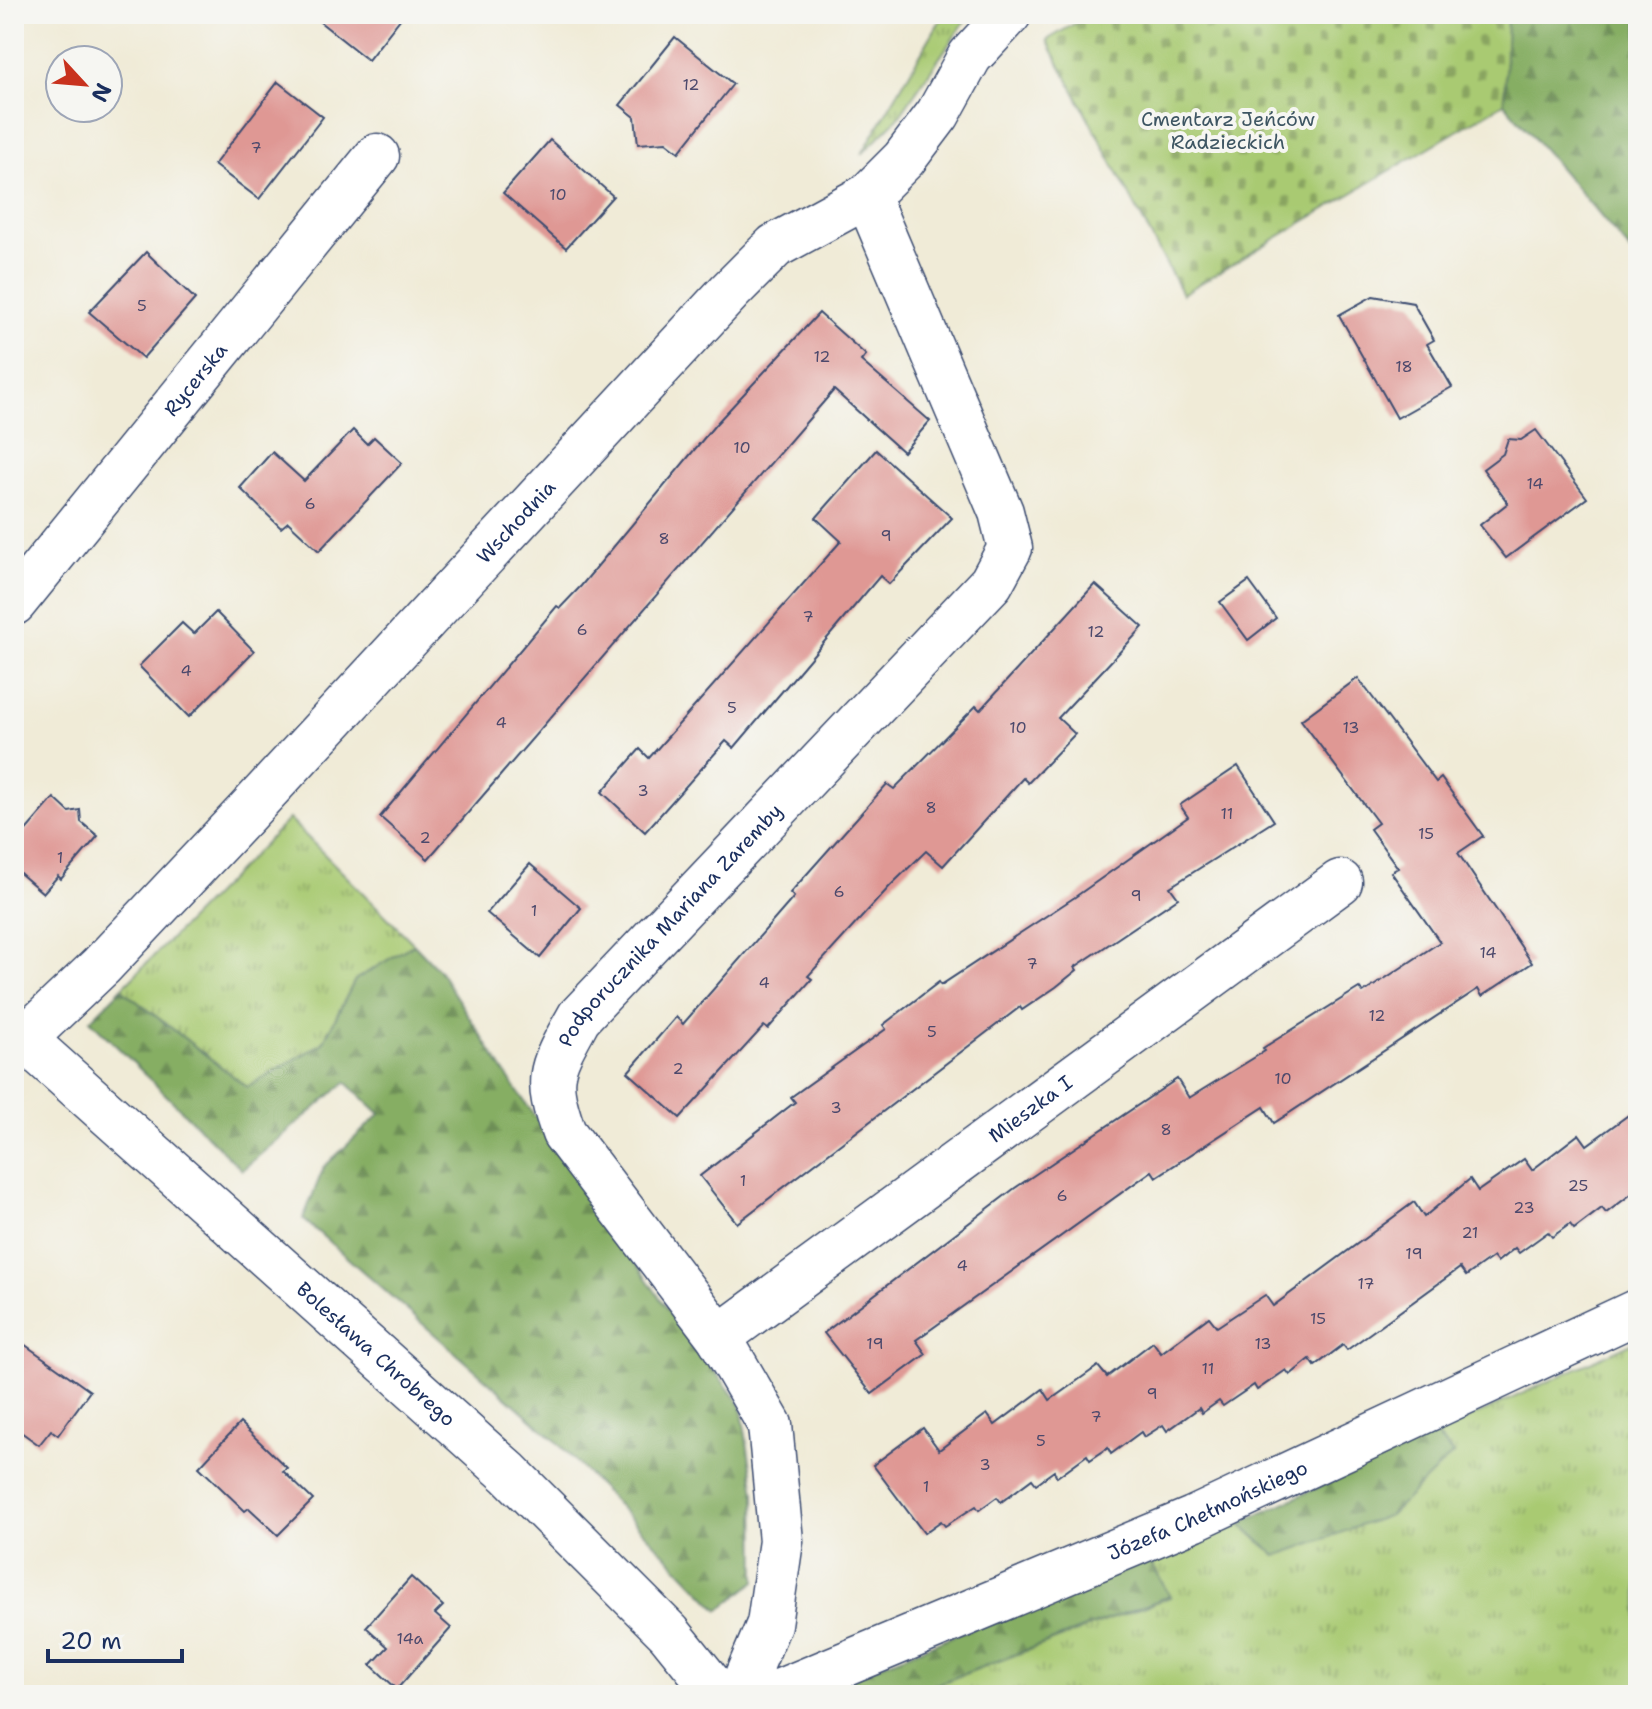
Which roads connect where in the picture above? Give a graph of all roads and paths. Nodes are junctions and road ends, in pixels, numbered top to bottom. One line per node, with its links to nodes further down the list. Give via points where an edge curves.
1 (1009, 14): 3 (street, Wschodnia, via 970,56 938,114 904,159)
2 (377, 156): 4 (street, Rycerska)
3 (867, 196): 6 (street, Wschodnia, via 775,246 101,966); 8 (street, Podporucznika Mariana Zaremby, via 1001,512 1010,548 991,583 579,1017 553,1065 550,1096 564,1133)
4 (14, 603)
5 (1340, 882): 8 (street, Mieszka I)
6 (19, 1035): 9 (street, Bolesława Chrobrego, via 509,1473 669,1633)
7 (1638, 1311): 11 (street, Józefa Chełmońskiego, via 1193,1519)
8 (719, 1337): 10 (street, Podporucznika Mariana Zaremby, via 770,1425 781,1541 769,1624)
9 (719, 1695)
10 (739, 1695)
11 (771, 1695)

